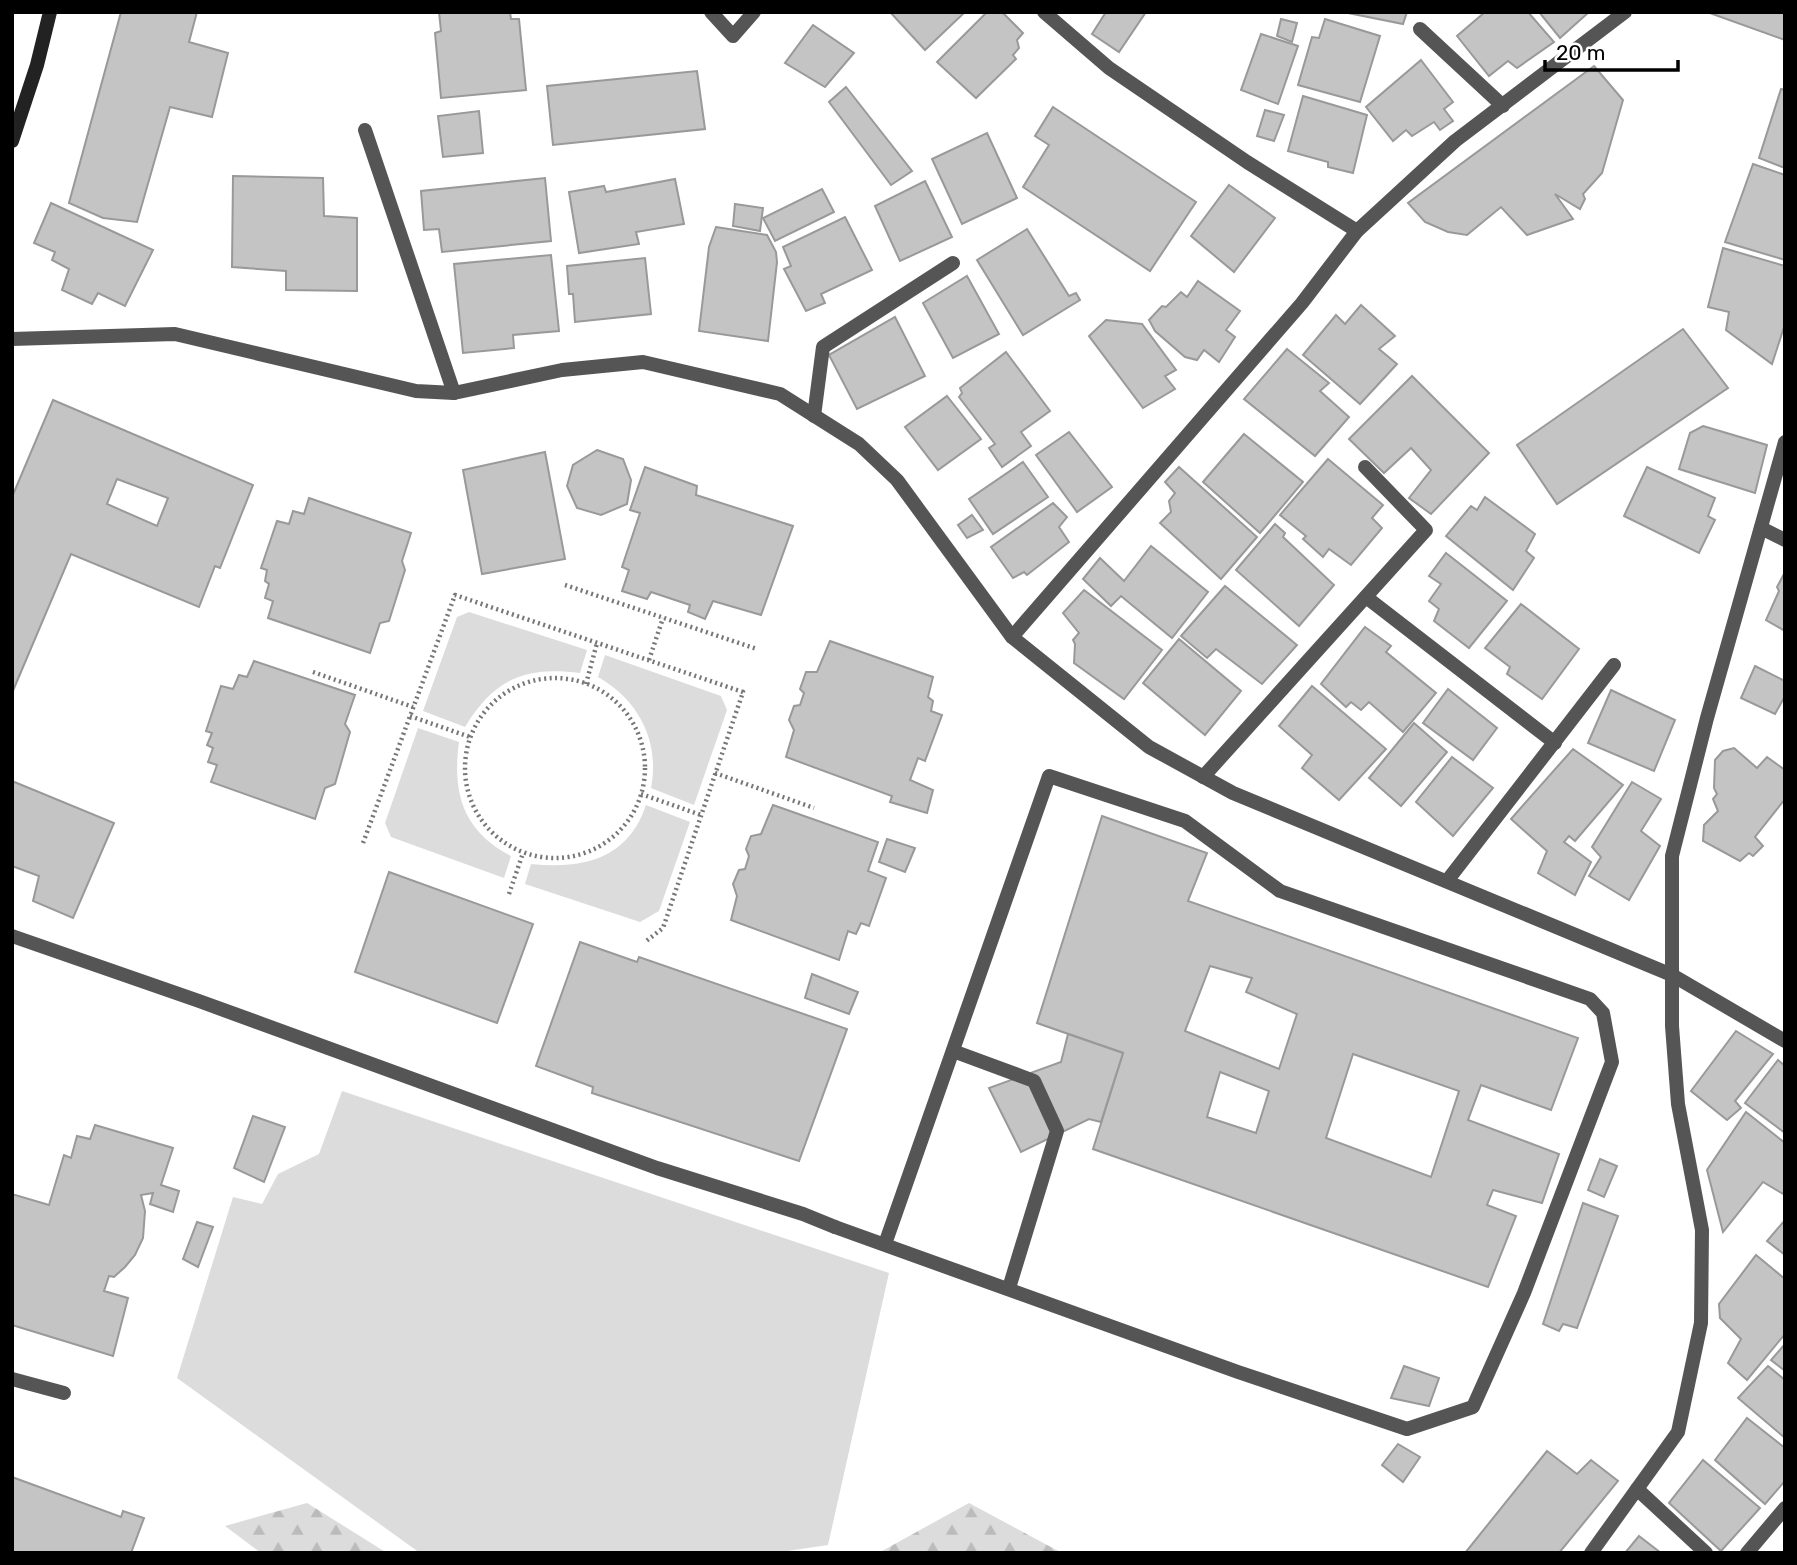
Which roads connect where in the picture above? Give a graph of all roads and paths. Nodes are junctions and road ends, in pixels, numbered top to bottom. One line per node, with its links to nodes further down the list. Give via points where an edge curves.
1 (50, 12): 9 (street)
2 (711, 12): 3 (street, via 733,36)
3 (754, 12)
4 (1044, 12): 10 (street, via 1109,68)
5 (1625, 12): 7 (street)
6 (1420, 29): 7 (street)
7 (1503, 106): 10 (street, via 1455,141)
8 (365, 130): 13 (street)
9 (12, 141)
10 (1357, 231): 22 (street, via 1302,303)
11 (953, 263): 14 (street, via 823,347)
12 (12, 339): 13 (street, via 175,334 416,391)
13 (454, 393): 14 (street, via 562,370 643,362 780,394)
14 (814, 416): 22 (street, via 859,444 897,480)
15 (1785, 442): 17 (street)
16 (1365, 467): 20 (street, via 1426,530)
17 (1761, 528): 18 (street); 44 (street, via 1672,856)
18 (1785, 540)
19 (565, 585): 21 (path)
20 (1366, 597): 32 (street); 34 (street)
21 (663, 618): 24 (path); 25 (path)
22 (1012, 637): 34 (street, via 1149,747)
23 (597, 643): 25 (path); 28 (path); 29 (path, via 455,595)
24 (757, 649)
25 (649, 660): 33 (path, via 743,692)
26 (1614, 665): 32 (street)
27 (313, 672): 29 (path)
28 (586, 684): 31 (path, via 541,678 512,688 488,706); 35 (path, via 599,688 623,708 639,733 645,762)
29 (413, 707): 30 (path)
30 (410, 716): 31 (path); 38 (path)
31 (470, 737): 39 (path, via 464,760 466,789 477,816 497,839)
32 (1555, 743): 40 (street)
33 (715, 773): 36 (path); 37 (path)
34 (1203, 776): 40 (street, via 1233,793)
35 (641, 794): 37 (path); 39 (path, via 630,819 609,841 582,854 553,859)
36 (814, 808)
37 (701, 815): 43 (path, via 663,928)
38 (363, 843)
39 (523, 853): 41 (path)
40 (1447, 881): 44 (street)
41 (509, 894)
42 (12, 936): 47 (street, via 657,1168)
43 (645, 942)
44 (1672, 975): 45 (street); 51 (street, via 1678,1104 1702,1230 1701,1323 1678,1432)
45 (1785, 1041)
46 (953, 1051): 47 (street); 48 (street, via 1034,1081 1057,1131); 48 (street, via 1049,776 1185,821 1280,891 1590,999 1603,1013 1612,1062 1524,1293 1473,1407 1407,1429)
47 (885, 1244): 48 (street)
48 (1009, 1288)
49 (12, 1379): 50 (street)
50 (64, 1393)
51 (1637, 1489): 53 (street); 54 (street)
52 (1785, 1508): 55 (street)
53 (1591, 1553)
54 (1706, 1553)
55 (1747, 1553)

